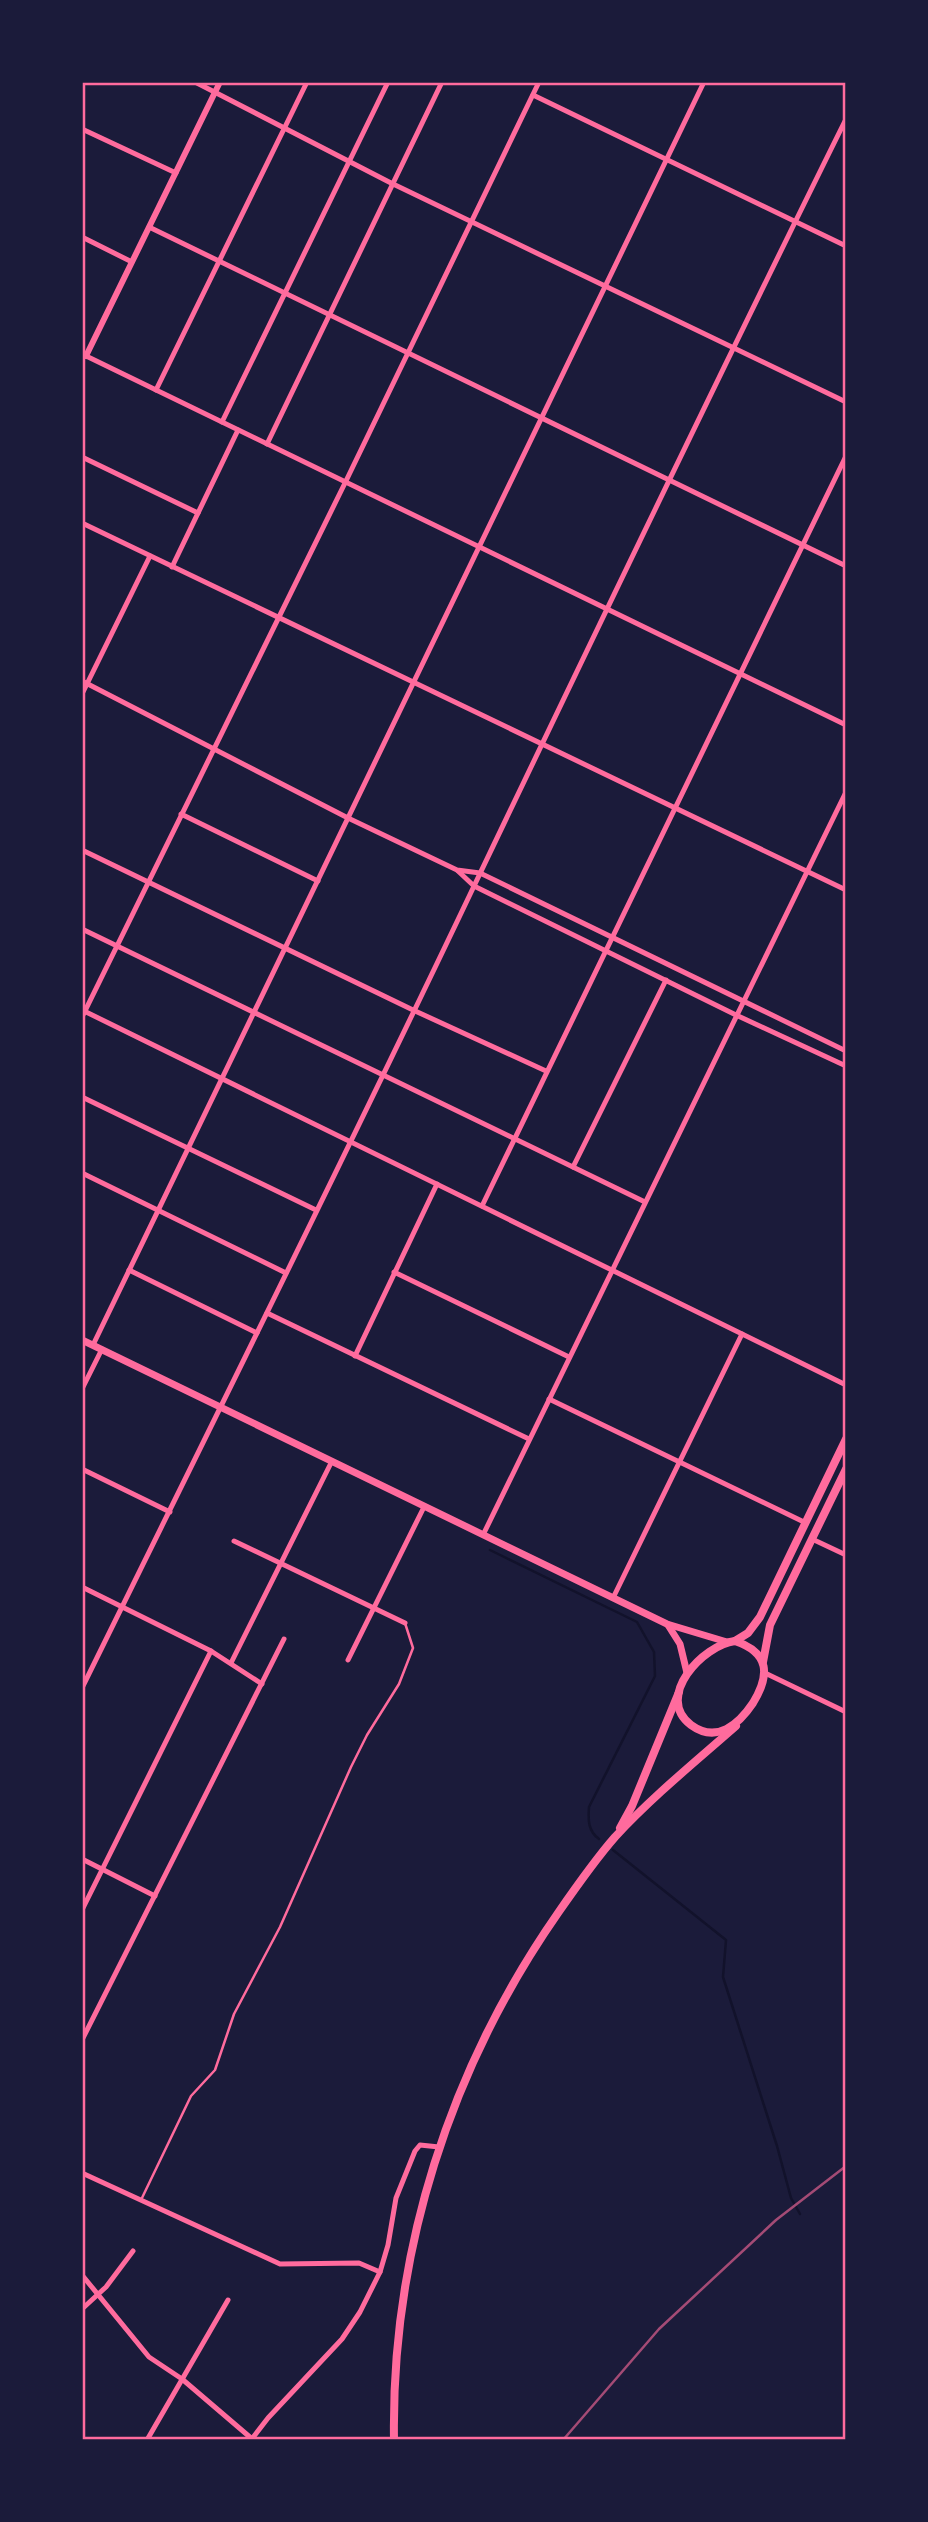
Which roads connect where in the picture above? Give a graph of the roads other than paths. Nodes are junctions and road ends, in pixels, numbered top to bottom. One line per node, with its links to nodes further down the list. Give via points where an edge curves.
1 (195, 82): 8 (street)
2 (220, 82): 8 (street)
3 (307, 82): 11 (street)
4 (388, 82): 14 (street)
5 (442, 82): 16 (street)
6 (539, 82): 9 (street)
7 (704, 82): 13 (street)
8 (215, 93): 11 (street); 15 (street)
9 (533, 95): 13 (street); 18 (street)
10 (846, 119): 17 (street)
11 (284, 128): 14 (street); 22 (street)
12 (82, 129): 15 (street)
13 (668, 158): 17 (street); 24 (street)
14 (349, 162): 16 (street); 25 (street)
15 (176, 173): 19 (street)
16 (391, 183): 18 (street); 26 (street)
17 (795, 221): 21 (street); 27 (street)
18 (471, 222): 24 (street); 28 (street)
19 (149, 227): 22 (street); 23 (street)
20 (82, 237): 23 (street)
21 (846, 246)
22 (219, 261): 25 (street); 30 (street)
23 (131, 262): 29 (street)
24 (605, 287): 27 (street); 32 (street)
25 (285, 293): 26 (street); 33 (street)
26 (328, 314): 28 (street); 35 (street)
27 (734, 348): 31 (street); 38 (street)
28 (407, 352): 32 (street); 39 (street)
29 (83, 358): 30 (street)
30 (156, 390): 33 (street)
31 (846, 402)
32 (541, 418): 38 (street); 43 (street)
33 (222, 422): 34 (street)
34 (239, 430): 35 (street); 40 (street)
35 (267, 444): 39 (street)
36 (846, 456): 42 (street)
37 (82, 457): 40 (street)
38 (669, 479): 42 (street); 47 (street)
39 (345, 483): 43 (street); 48 (street)
40 (198, 513): 46 (street)
41 (82, 523): 44 (street)
42 (803, 545): 45 (street); 49 (street)
43 (480, 548): 47 (street); 51 (street)
44 (150, 556): 46 (street); 50 (street)
45 (846, 566)
46 (172, 567): 48 (street)
47 (605, 609): 49 (street); 54 (street)
48 (277, 618): 51 (street); 55 (street)
49 (739, 674): 53 (street); 57 (street)
50 (85, 682): 52 (street); 55 (street)
51 (414, 684): 54 (street); 59 (street)
52 (82, 694)
53 (846, 726)
54 (541, 745): 57 (street); 63 (street)
55 (214, 750): 58 (street); 59 (street)
56 (846, 792): 62 (street)
57 (674, 807): 62 (street); 69 (street)
58 (181, 814): 64 (street); 65 (street)
59 (348, 818): 61 (street); 65 (street)
60 (82, 850): 64 (street)
61 (457, 870): 63 (street); 66 (street)
62 (806, 871): 67 (street); 74 (street)
63 (480, 873): 66 (street); 69 (street)
64 (148, 881): 70 (street); 71 (street)
65 (318, 881): 71 (street)
66 (474, 886): 72 (street); 75 (street)
67 (846, 890)
68 (82, 929): 70 (street)
69 (612, 937): 72 (street); 74 (street)
70 (117, 946): 76 (street); 77 (street)
71 (286, 947): 75 (street); 77 (street)
72 (607, 949): 73 (street); 81 (street)
73 (666, 980): 78 (street); 88 (street)
74 (743, 1000): 78 (street); 79 (street)
75 (414, 1010): 81 (street); 82 (street)
76 (83, 1013): 83 (street)
77 (254, 1013): 82 (street); 83 (street)
78 (736, 1014): 80 (street); 91 (street)
79 (846, 1051)
80 (846, 1066)
81 (546, 1071): 85 (street)
82 (382, 1074): 85 (street); 86 (street)
83 (222, 1079): 86 (street); 87 (street)
84 (82, 1097): 87 (street)
85 (514, 1139): 88 (street); 92 (street)
86 (350, 1141): 90 (street); 94 (street)
87 (187, 1149): 93 (street); 94 (street)
88 (573, 1167): 91 (street)
89 (82, 1173): 93 (street)
90 (437, 1184): 92 (street); 97 (street)
91 (645, 1202): 96 (street)
92 (482, 1206): 96 (street)
93 (158, 1210): 95 (street); 98 (street)
94 (316, 1210): 98 (street)
95 (129, 1270): 100 (street); 103 (street)
96 (612, 1270): 101 (street); 106 (street)
97 (394, 1272): 105 (street); 106 (street)
98 (286, 1273): 99 (street)
99 (267, 1313): 100 (street); 105 (street)
100 (257, 1333): 110 (street)
101 (742, 1334): 107 (street); 114 (street)
102 (82, 1340): 103 (main road)
103 (93, 1345): 104 (main road)
104 (102, 1349): 108 (street); 110 (main road)
105 (355, 1356): 111 (street)
106 (569, 1357): 109 (street)
107 (846, 1384)
108 (82, 1389)
109 (549, 1399): 111 (street); 114 (street)
110 (222, 1408): 113 (main road); 118 (street)
111 (529, 1439): 120 (street)
112 (846, 1439): 119 (main road)
113 (332, 1461): 117 (main road); 124 (street)
114 (679, 1462): 119 (street); 126 (street)
115 (82, 1469): 118 (street)
116 (846, 1469): 121 (main road)
117 (424, 1507): 120 (main road); 128 (street)
118 (170, 1512): 127 (street)
119 (806, 1523): 132 (main road, via 760,1617 748,1633)
120 (484, 1535): 126 (main road)
121 (811, 1539): 123 (street); 135 (main road, via 770,1625)
122 (234, 1541): 124 (street)
123 (846, 1555)
124 (282, 1563): 128 (street); 136 (street)
125 (82, 1587): 127 (street)
126 (613, 1598): 130 (main road)
127 (122, 1607): 133 (street); 140 (street)
128 (375, 1608): 129 (street); 134 (street)
129 (405, 1623): 152 (lane, via 413,1648 399,1684 351,1767 280,1927 234,2014 215,2070 191,2096)
130 (667, 1624): 132 (main road); 137 (main road, via 680,1644)
131 (285, 1639): 139 (street)
132 (731, 1641): 135 (main road, via 752,1649); 137 (main road, via 702,1657)
133 (211, 1651): 136 (street); 146 (street)
134 (348, 1660)
135 (763, 1662): 138 (main road)
136 (231, 1663): 139 (street)
137 (687, 1673): 141 (main road)
138 (765, 1673): 142 (street); 143 (main road, via 759,1693)
139 (262, 1684): 147 (street)
140 (82, 1688)
141 (678, 1692): 143 (main road, via 684,1719 694,1727 707,1732); 144 (main road)
142 (846, 1712)
143 (736, 1726): 144 (main road)
144 (615, 1838): 150 (main road, via 526,1959 464,2079)
145 (82, 1859): 146 (street)
146 (102, 1870): 147 (street); 148 (street)
147 (155, 1896): 149 (street)
148 (82, 1909)
149 (82, 2040)
150 (439, 2147): 154 (street, via 420,2145 415,2151 396,2198); 162 (main road, via 420,2210 401,2312)
151 (82, 2173): 152 (street)
152 (141, 2200): 154 (street, via 279,2264 359,2263)
153 (132, 2251): 156 (street)
154 (380, 2272): 160 (street, via 342,2339)
155 (82, 2275): 156 (street)
156 (97, 2295): 158 (street); 159 (street, via 149,2357)
157 (228, 2300): 159 (street)
158 (82, 2309)
159 (183, 2379): 160 (street); 161 (street)
160 (251, 2439)
161 (147, 2440)
162 (394, 2440)

